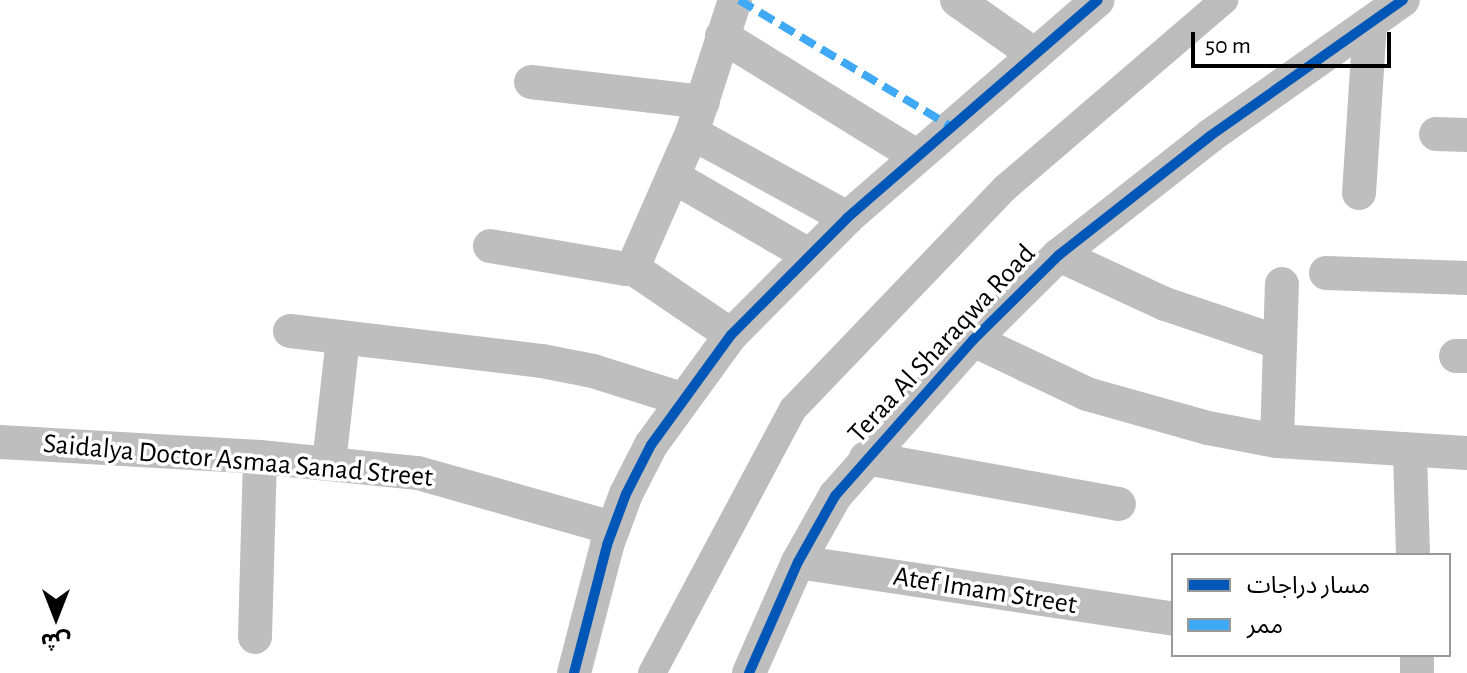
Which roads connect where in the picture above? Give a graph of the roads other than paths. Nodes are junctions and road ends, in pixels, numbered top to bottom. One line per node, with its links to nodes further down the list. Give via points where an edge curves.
1 (735, 0): 6 (street)
2 (957, 0): 7 (street)
3 (1403, 0): 5 (street, Teraa Al Sharaqwa Road)
4 (1076, 5): 7 (street)
5 (1370, 23): 12 (street); 16 (street, Teraa Al Sharaqwa Road, via 1210,136)
6 (722, 36): 9 (street); 10 (street)
7 (1035, 55): 10 (street)
8 (531, 82): 9 (street)
9 (698, 118): 11 (street); 13 (street)
10 (916, 156): 13 (street)
11 (674, 177): 15 (street); 17 (street)
12 (1359, 193)
13 (847, 218): 15 (street)
14 (490, 246): 17 (street)
15 (807, 254): 22 (street)
16 (1059, 255): 24 (street, Teraa Al Sharaqwa Road); 25 (street, via 1165,304)
17 (631, 267): 22 (street)
18 (1326, 273): 19 (street)
19 (1467, 278)
20 (1282, 284): 25 (street)
21 (290, 331): 23 (street)
22 (731, 335): 26 (street)
23 (343, 338): 26 (street, via 577,367); 33 (street)
24 (973, 340): 27 (street, via 1087,394 1147,414); 32 (street, Teraa Al Sharaqwa Road)
25 (1278, 342): 27 (street)
26 (682, 399): 35 (street, via 651,445)
27 (1277, 441): 29 (street)
28 (0, 442): 31 (street, Saidalya Doctor Asmaa Sanad Street)
29 (1410, 453): 30 (street); 36 (street)
30 (1467, 453)
31 (260, 457): 33 (street, Saidalya Doctor Asmaa Sanad Street); 39 (street)
32 (866, 458): 34 (street); 37 (street, Teraa Al Sharaqwa Road, via 835,496)
33 (329, 463): 35 (street, Saidalya Doctor Asmaa Sanad Street, via 473,486)
34 (1119, 504)
35 (613, 528): 40 (street)
36 (1413, 553)
37 (798, 562): 38 (street, Atef Imam Street); 41 (street, Teraa Al Sharaqwa Road)
38 (1171, 619)
39 (255, 637)
40 (574, 673)
41 (749, 673)

